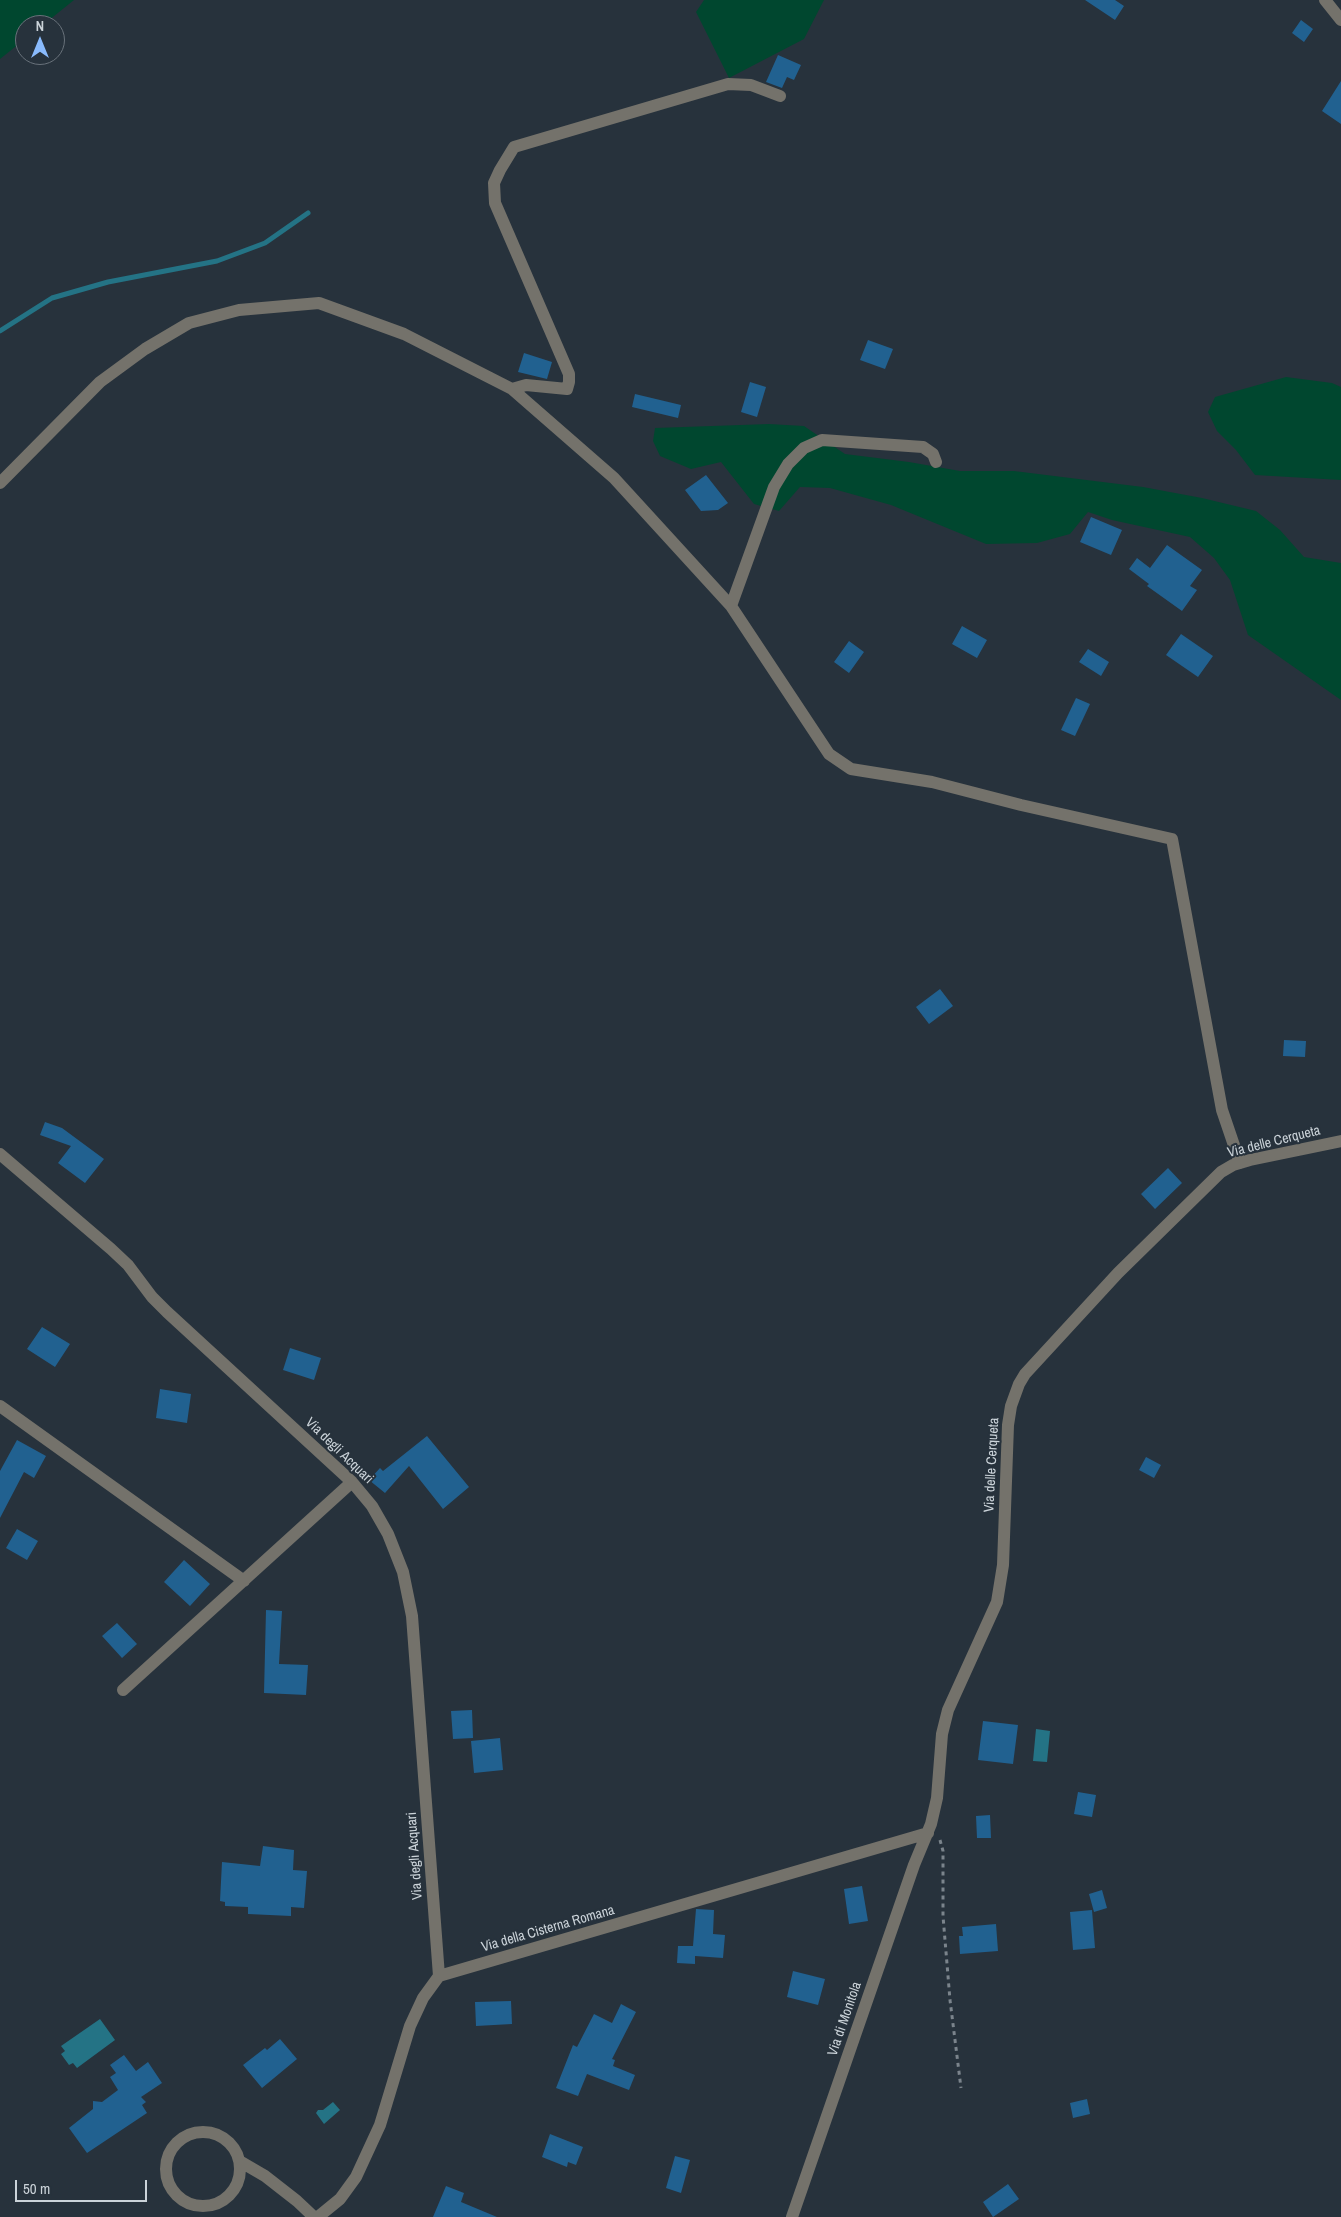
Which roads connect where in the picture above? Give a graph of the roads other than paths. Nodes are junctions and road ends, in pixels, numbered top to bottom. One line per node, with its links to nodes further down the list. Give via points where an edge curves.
1 (1325, 0): 2 (street)
2 (1341, 20)
3 (780, 96): 4 (street, via 750,85 728,84 514,148 494,183 495,203 570,374 570,382 567,389 526,385)
4 (512, 389): 6 (street, via 404,334 319,303 239,310 189,323 144,349 100,382); 7 (street, via 614,478)
5 (936, 462): 7 (street, via 933,454 924,447 822,440 804,448 788,464 774,487)
6 (0, 483)
7 (731, 606): 10 (street, via 829,754 851,769 932,782 1172,839 1222,1110)
8 (1341, 1141): 10 (street, Via delle Cerqueta)
9 (0, 1154): 12 (street, Via degli Acquari, via 111,1249 167,1312)
10 (1240, 1163): 15 (street, Via delle Cerqueta, via 1215,1177 1123,1267 1025,1374 1016,1390 1007,1436 1000,1592 946,1716 935,1807)
11 (0, 1406): 13 (street)
12 (352, 1482): 13 (street); 16 (street, Via degli Acquari, via 372,1506 388,1534 410,1599)
13 (244, 1581): 14 (street)
14 (124, 1690)
15 (928, 1832): 16 (street, Via della Cisterna Romana); 20 (street, Via di Monitola)
16 (439, 1976): 19 (street, via 423,1998 410,2026 380,2125 356,2177 340,2199)
17 (240, 2162): 17 (street, via 237,2186 220,2203 195,2206 179,2197 168,2183 167,2158 173,2147 182,2138 199,2132 218,2134 228,2141); 18 (street, via 298,2200)
18 (314, 2217)
19 (318, 2217)
20 (792, 2217)

